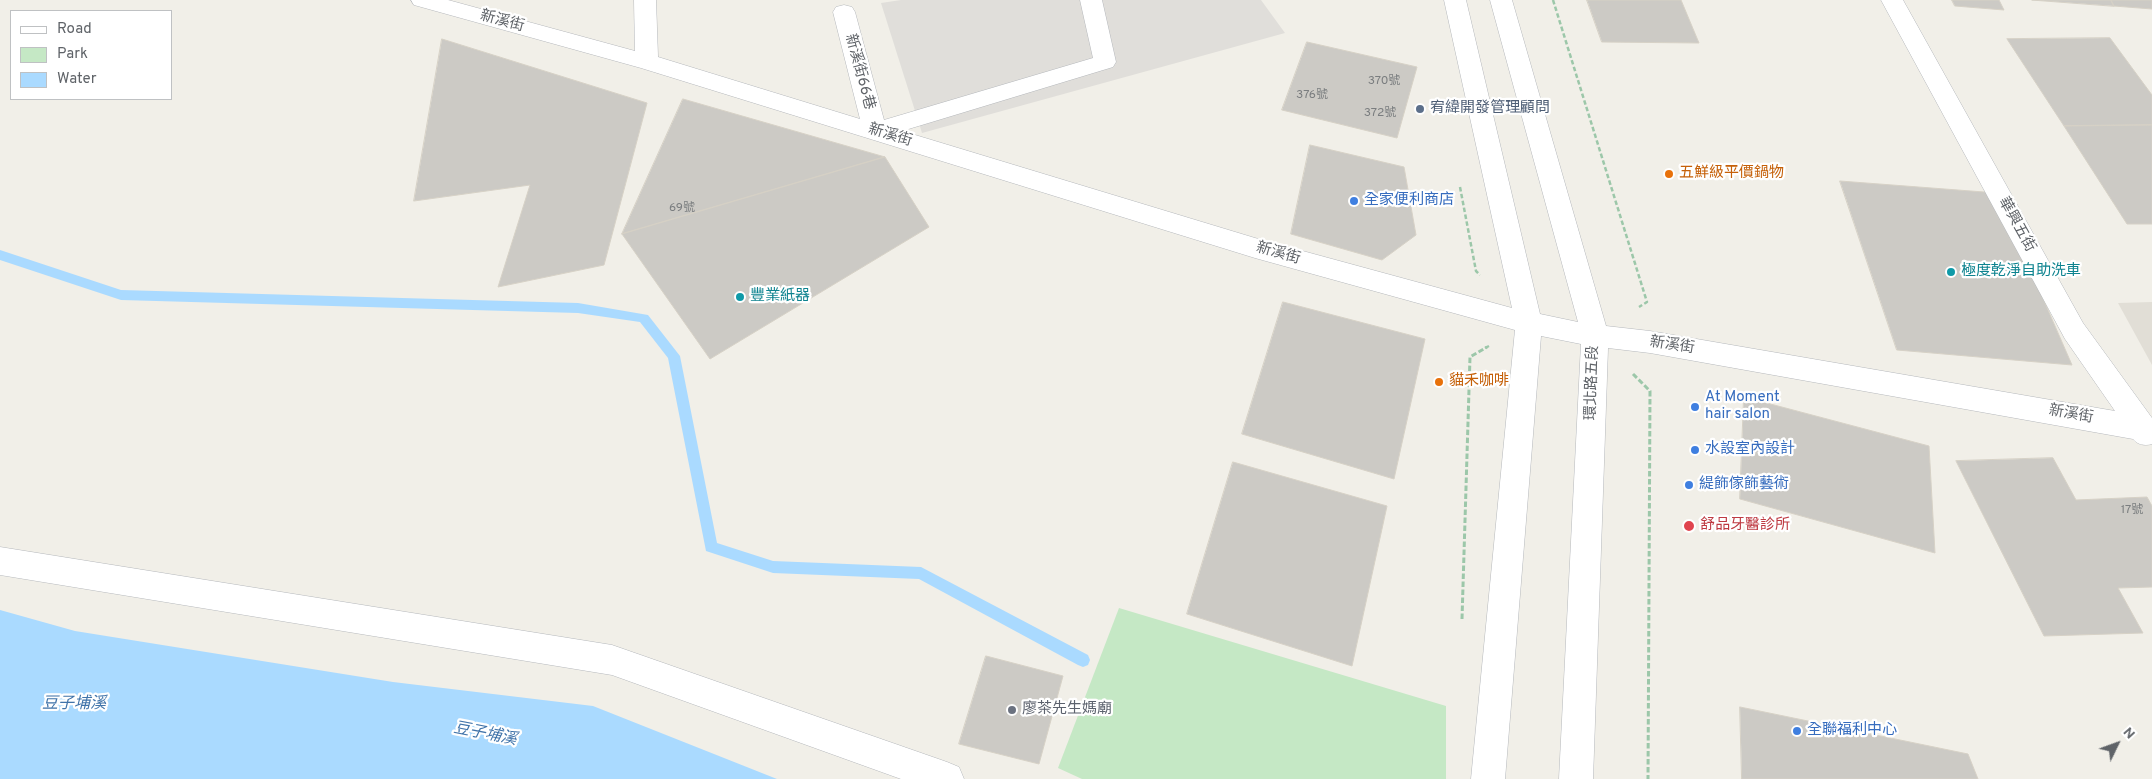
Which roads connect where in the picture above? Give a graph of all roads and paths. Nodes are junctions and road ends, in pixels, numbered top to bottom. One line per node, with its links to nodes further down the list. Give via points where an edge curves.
1 (422, 0): 8 (street, 新溪街)
2 (645, 0): 8 (street)
3 (1091, 0): 9 (street, via 1105,62)
4 (1455, 0): 12 (street)
5 (1501, 0): 13 (street, 環北路五段)
6 (1892, 0): 14 (street, 華興五街, via 2074,331)
7 (844, 12): 9 (street, 新溪街66巷)
8 (647, 62): 9 (street, 新溪街)
9 (875, 131): 12 (street, 新溪街, via 1255,248)
10 (1459, 184): 11 (path, via 1476,271)
11 (1482, 277)
12 (1529, 323): 13 (street, 新溪街); 16 (path, via 1470,357); 18 (street)
13 (1595, 336): 14 (street, 新溪街, via 1660,344); 19 (street, 環北路五段)
14 (2148, 433)
15 (0, 561): 17 (street, via 612,660)
16 (1462, 622)
17 (947, 779)
18 (1488, 779)
19 (1576, 779)

